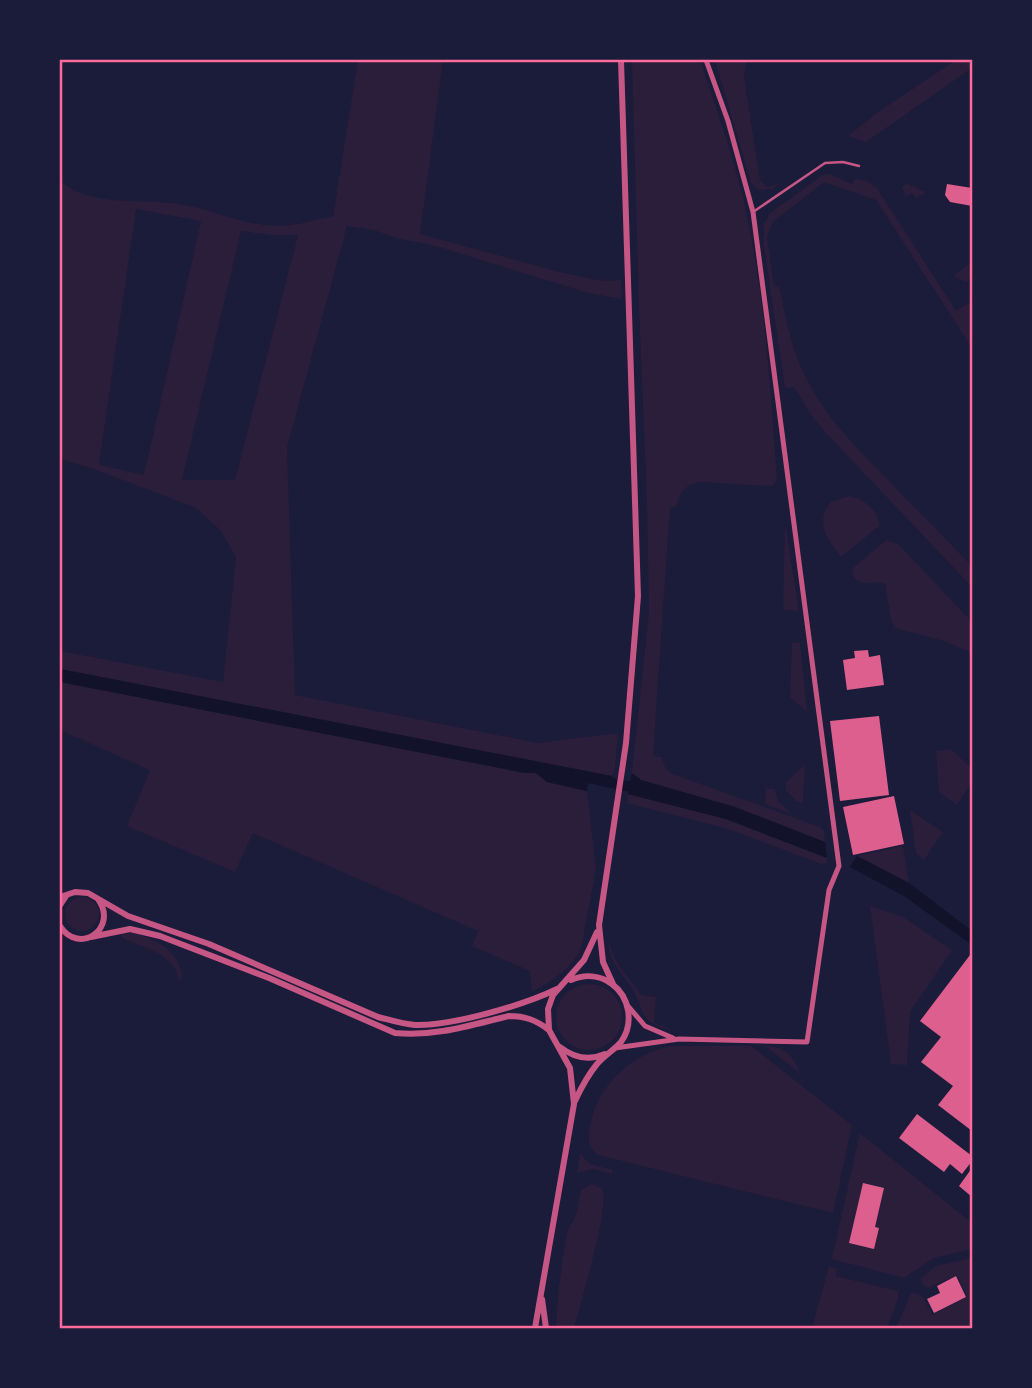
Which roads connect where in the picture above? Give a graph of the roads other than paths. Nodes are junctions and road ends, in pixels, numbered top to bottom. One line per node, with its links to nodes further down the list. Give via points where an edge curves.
1 (621, 60): 8 (street, via 638,584 622,775)
2 (706, 60): 4 (street)
3 (859, 166): 4 (lane, via 825,163)
4 (753, 212): 16 (street, via 839,866 829,890 807,1042)
5 (63, 896): 6 (street, via 83,891); 7 (street)
6 (97, 898): 10 (street, via 104,919); 13 (street, via 128,916 405,1024 465,1018)
7 (60, 905)
8 (599, 925): 11 (street, via 588,953); 12 (street, via 603,962)
9 (61, 928): 10 (street, via 78,939)
10 (91, 937): 15 (street, via 130,929 160,936 396,1033 435,1033 509,1016 527,1017)
11 (566, 982): 12 (street, via 589,976); 13 (street)
12 (612, 984): 14 (street)
13 (557, 989): 15 (street, via 548,1009)
14 (628, 1005): 16 (street, via 645,1026); 18 (street, via 629,1024)
15 (549, 1030): 17 (street)
16 (679, 1040): 18 (street)
17 (555, 1041): 19 (street, via 583,1058); 20 (street, via 570,1068)
18 (615, 1048): 19 (street)
19 (607, 1054): 20 (street)
20 (574, 1104): 21 (street)
21 (541, 1291): 22 (street); 23 (street)
22 (535, 1328)
23 (546, 1328)

